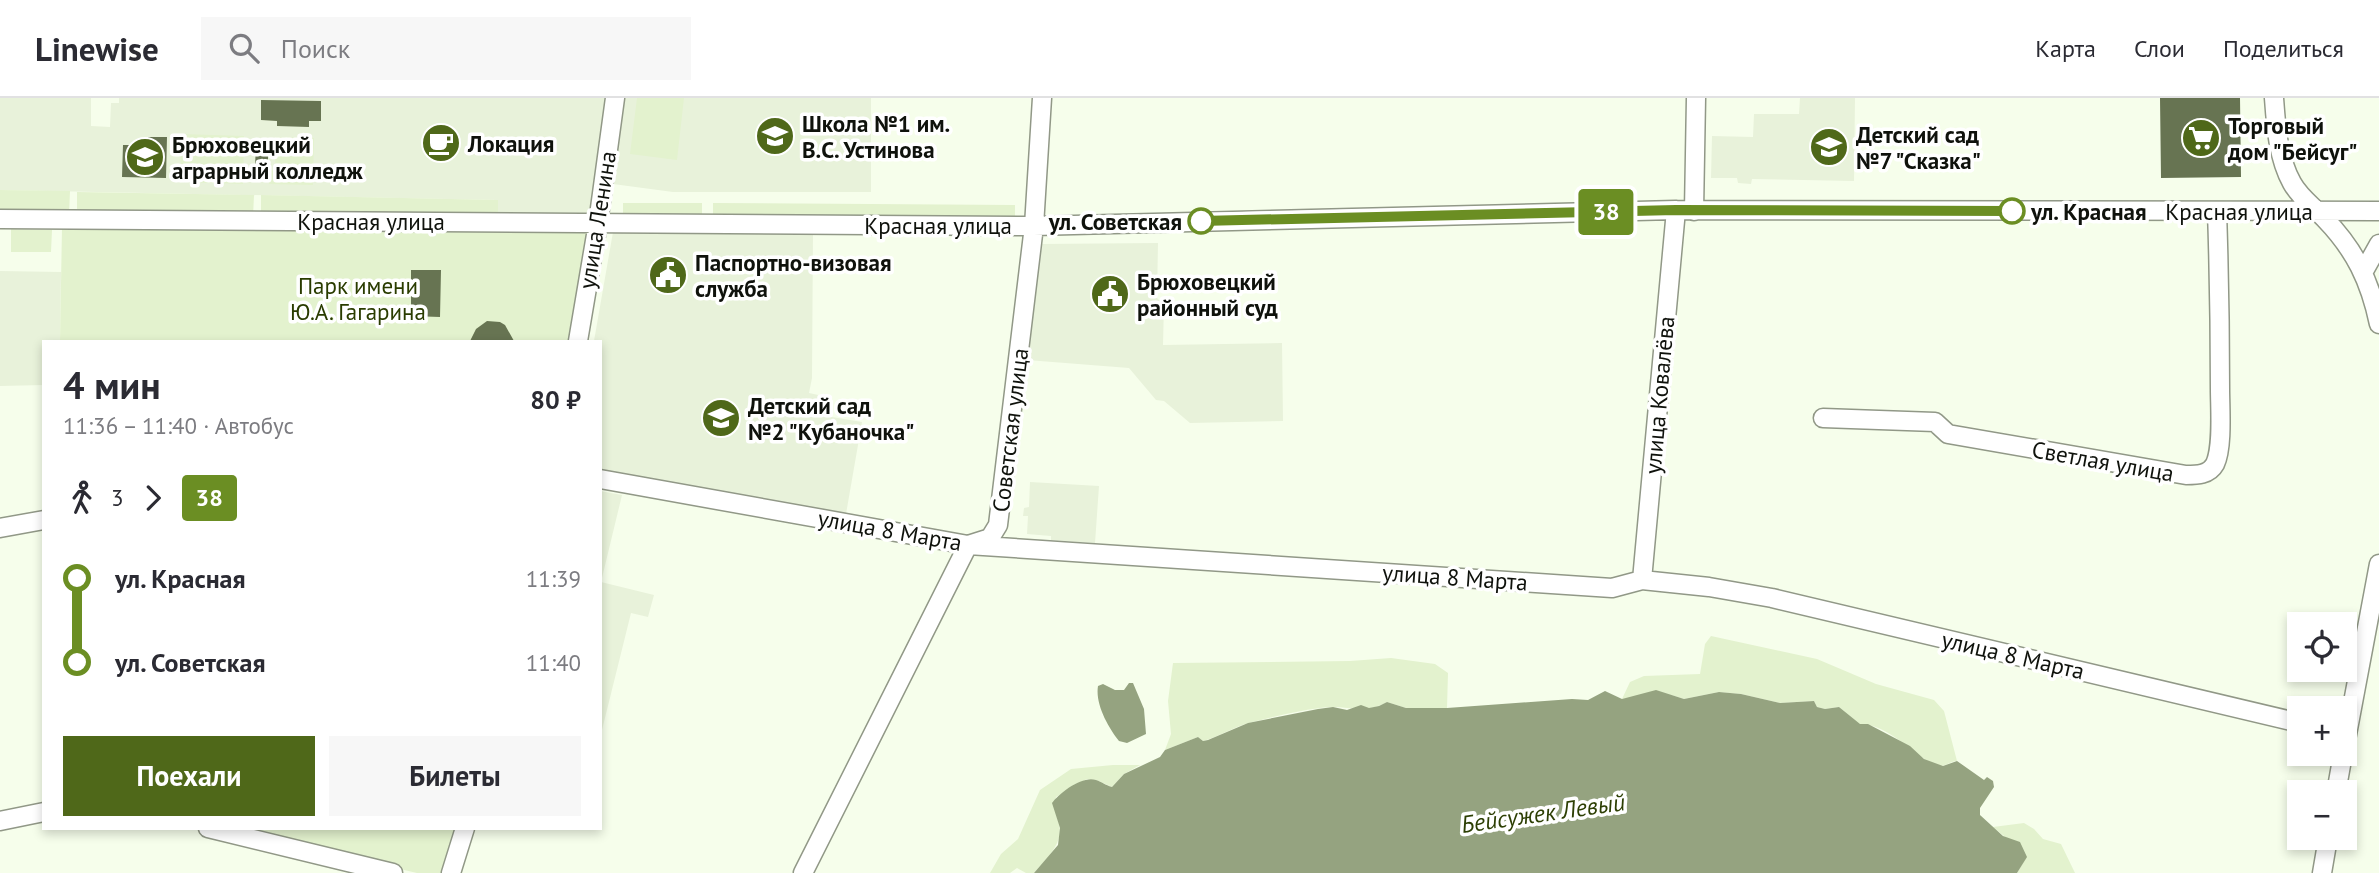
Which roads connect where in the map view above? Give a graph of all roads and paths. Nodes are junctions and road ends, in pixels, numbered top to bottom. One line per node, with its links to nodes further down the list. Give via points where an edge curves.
1 (1042, 98): 11 (street, Советская улица)
2 (1696, 98): 6 (street, улица Ковалёва)
3 (2274, 98): 5 (street, via 2289,177)
4 (614, 104): 10 (street, улица Ленина)
5 (2317, 210): 7 (street, Красная улица); 8 (street, Красная улица); 13 (street, via 2351,248)
6 (1685, 211): 7 (street, Красная улица); 11 (street, Красная улица); 23 (street, улица Ковалёва)
7 (2217, 211): 17 (street, Светлая улица, via 2220,410 2216,463 2210,470 2186,475 1948,434 1934,422)
8 (2379, 211)
9 (0, 219): 10 (street, Красная улица)
10 (598, 223): 11 (street, Красная улица); 16 (street, улица Ленина)
11 (1034, 226): 21 (street, Советская улица, via 998,525 990,538)
12 (2379, 244): 13 (street)
13 (2364, 271): 14 (street)
14 (2376, 300): 15 (street)
15 (2379, 324)
16 (578, 340)
17 (1824, 418)
18 (602, 479): 21 (street, улица 8 Марта)
19 (42, 520): 20 (street)
20 (0, 528)
21 (968, 545): 23 (street, улица 8 Марта, via 1612,588); 33 (street)
22 (2379, 564): 24 (street)
23 (1642, 580): 25 (street, улица 8 Марта, via 1772,598)
24 (2354, 696)
25 (2287, 720)
26 (42, 812): 27 (street)
27 (0, 821)
28 (216, 830): 31 (street)
29 (464, 830): 32 (street)
30 (2326, 850): 34 (street)
31 (393, 873)
32 (451, 873)
33 (803, 873)
34 (2322, 873)

